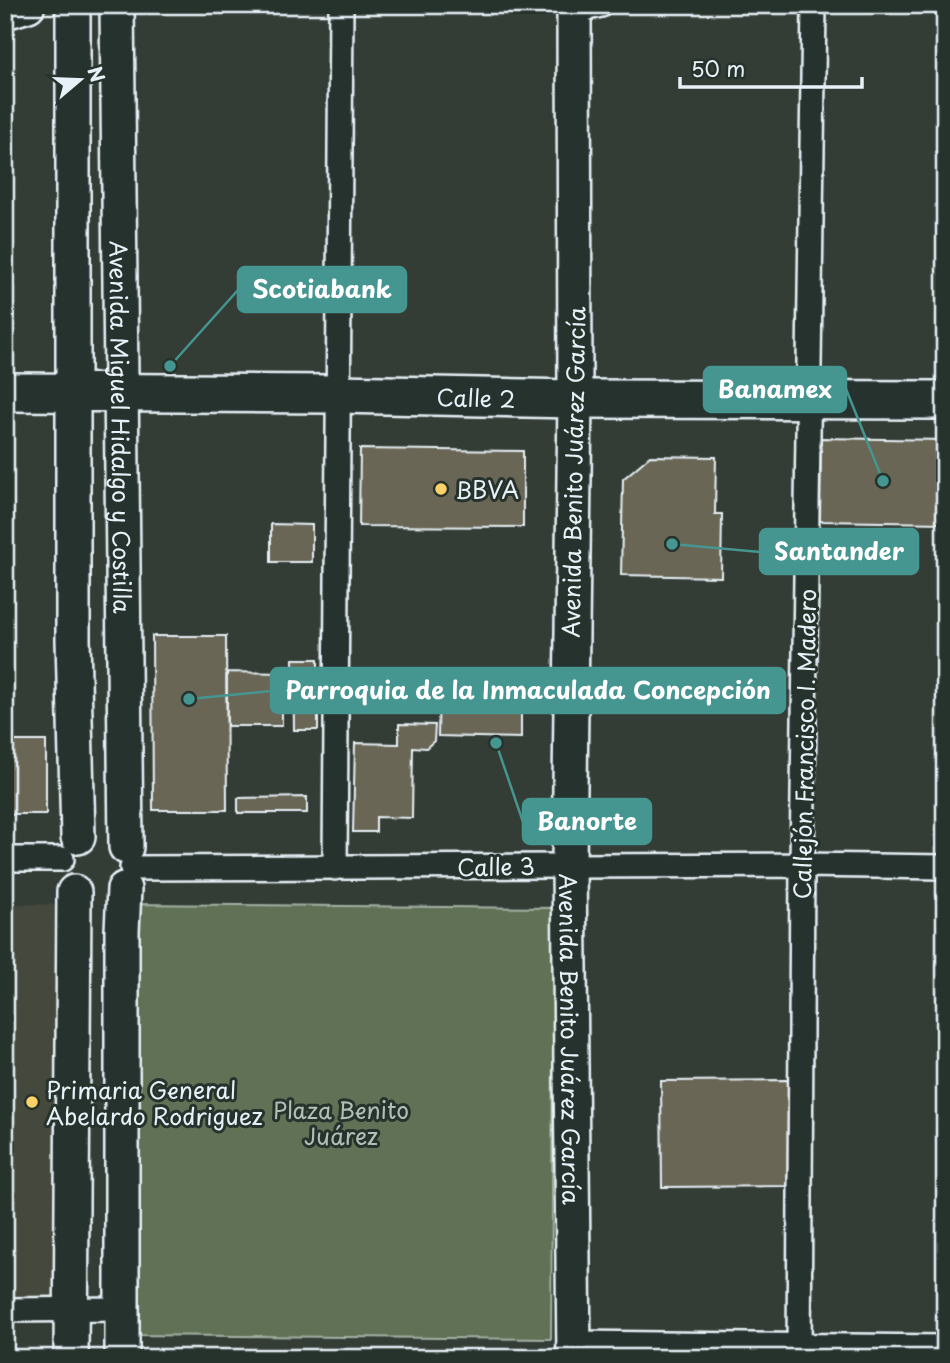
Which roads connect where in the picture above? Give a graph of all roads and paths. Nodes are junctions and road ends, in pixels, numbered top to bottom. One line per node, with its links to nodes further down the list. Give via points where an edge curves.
1 (29, 5): 7 (street)
2 (73, 5): 8 (street, Avenida Miguel Hidalgo y Costilla)
3 (117, 5): 9 (street, Avenida Miguel Hidalgo y Costilla)
4 (341, 5): 13 (street)
5 (814, 5): 15 (street, Callejón Francisco I. Madero)
6 (583, 7): 14 (street, Avenida Benito Juárez García)
7 (5, 12)
8 (74, 190): 9 (street); 10 (street, Avenida Miguel Hidalgo y Costilla)
9 (120, 190): 11 (street, Avenida Miguel Hidalgo y Costilla)
10 (75, 391): 11 (main road, Calle 2); 12 (main road, Calle 2); 18 (street, Avenida Miguel Hidalgo y Costilla)
11 (122, 391): 13 (main road, Calle 2); 17 (street, Avenida Miguel Hidalgo y Costilla)
12 (5, 392)
13 (337, 394): 14 (main road, Calle 2); 25 (street)
14 (575, 399): 15 (main road, Calle 2); 22 (street, Avenida Benito Juárez García)
15 (809, 400): 16 (main road, Calle 2); 21 (street, Callejón Francisco I. Madero)
16 (945, 400)
17 (125, 802): 18 (street, via 98,808); 24 (street, Avenida Miguel Hidalgo y Costilla)
18 (77, 803): 19 (street, Avenida Miguel Hidalgo y Costilla)
19 (70, 848): 20 (street); 24 (street, via 99,832 118,839); 26 (street, via 64,876)
20 (5, 859)
21 (802, 864): 22 (street, Calle 3); 23 (street, Calle 3); 34 (street, Callejón Francisco I. Madero)
22 (569, 865): 25 (street, Calle 3); 33 (street, Avenida Benito Juárez García)
23 (945, 867)
24 (127, 868): 25 (street, Calle 3); 26 (street, via 115,896 105,901); 28 (street, Avenida Miguel Hidalgo y Costilla)
25 (335, 868)
26 (74, 892): 27 (street)
27 (75, 928): 28 (street, via 100,924); 31 (street)
28 (122, 931): 29 (street, Avenida Miguel Hidalgo y Costilla)
29 (123, 1309): 31 (street); 36 (street, Avenida Miguel Hidalgo y Costilla)
30 (5, 1310): 31 (street)
31 (71, 1310): 35 (street)
32 (945, 1346): 34 (street)
33 (574, 1350): 34 (street)
34 (799, 1351)
35 (71, 1358)
36 (122, 1358)

